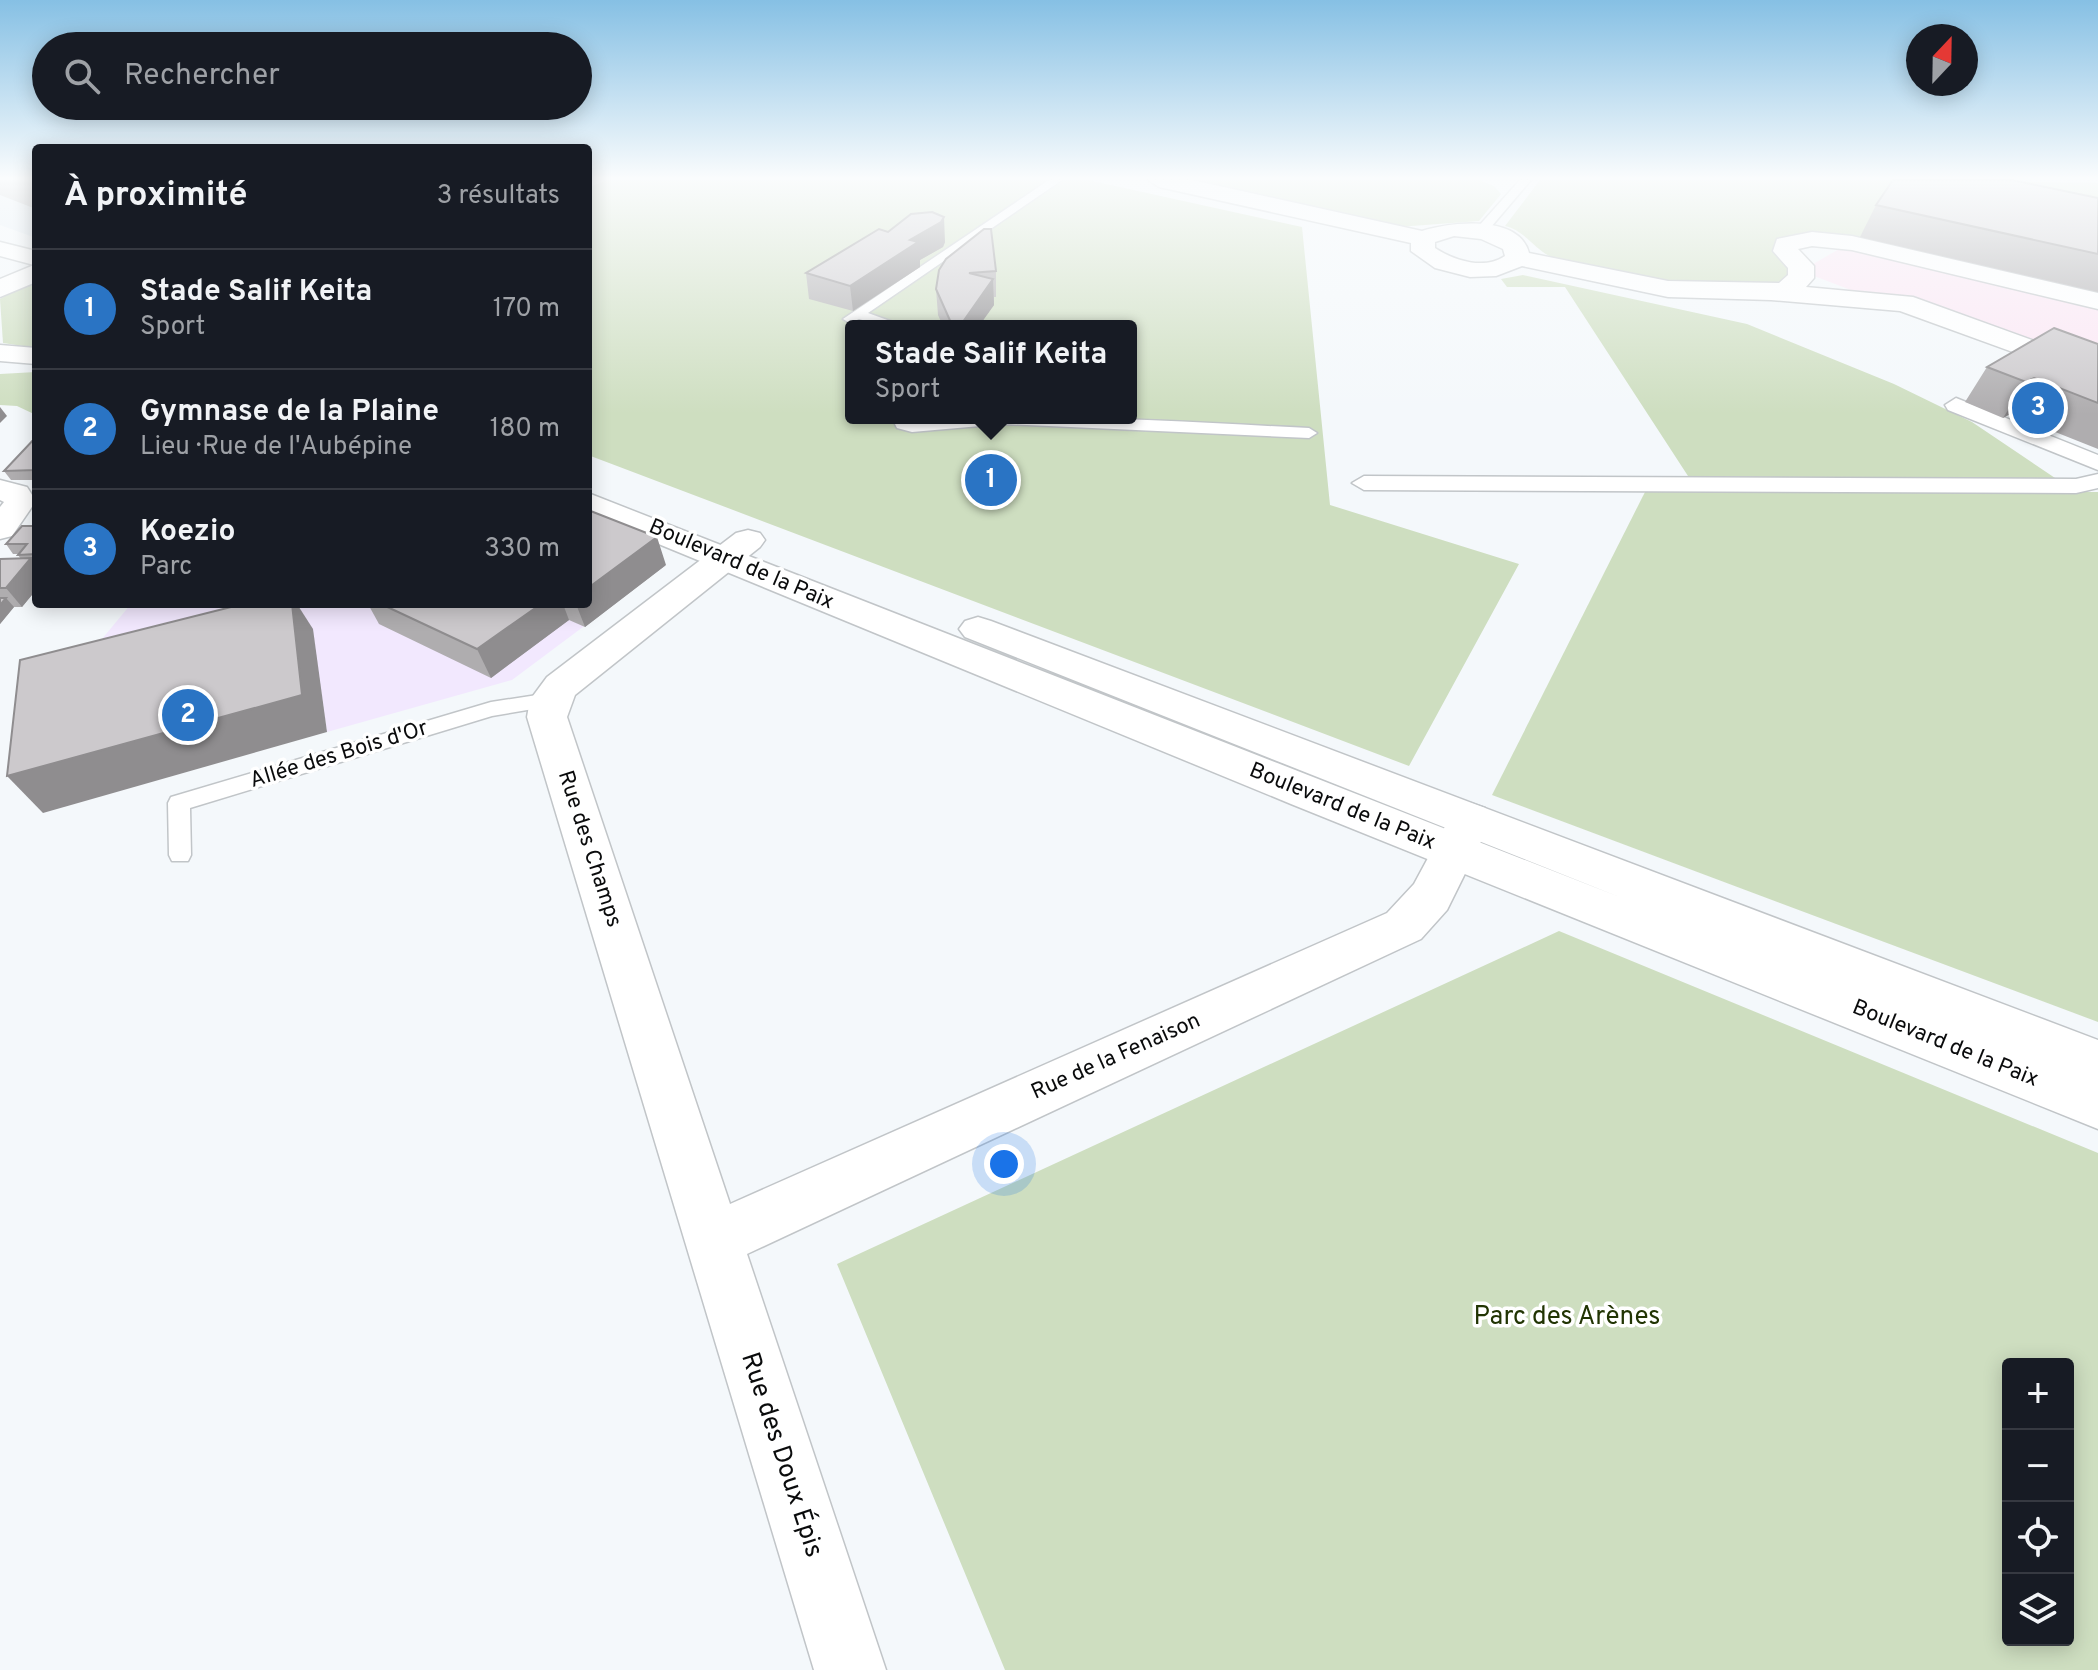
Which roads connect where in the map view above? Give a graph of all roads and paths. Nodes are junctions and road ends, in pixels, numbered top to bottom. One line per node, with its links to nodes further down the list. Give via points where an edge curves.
1 (942, 258): 10 (lane, via 854,317)
2 (1431, 258): 3 (street, via 1460,267 1499,268)
3 (1518, 258): 8 (street, via 1668,289)
4 (1792, 258): 8 (street, via 1801,266 1801,278 1787,289)
5 (1915, 258): 9 (street)
6 (32, 274): 7 (street)
7 (0, 289)
8 (1771, 292): 11 (street, via 1904,303)
9 (2098, 301)
10 (868, 320)
11 (2098, 374)
12 (902, 424): 13 (lane)
13 (946, 424)
14 (1112, 424): 15 (lane)
15 (1309, 433)
16 (2098, 463): 19 (street, via 1962,408)
17 (592, 480): 23 (street, Boulevard de la Paix)
18 (1364, 483): 19 (street)
19 (2087, 484)
20 (19, 494): 22 (street, via 20,506)
21 (592, 504): 23 (street, Boulevard de la Paix)
22 (0, 529)
23 (735, 550): 24 (street, via 571,677); 25 (street, Boulevard de la Paix)
24 (550, 700): 26 (lane, Allée des Bois d'Or, via 491,709 179,803); 29 (street, Rue des Champs, via 550,726)
25 (1463, 836): 27 (street, Boulevard de la Paix); 28 (street, Boulevard de la Paix); 29 (street, Rue de la Fenaison, via 1424,907 1404,926)
26 (180, 855)
27 (2098, 1063)
28 (2098, 1105)
29 (713, 1240): 30 (street, Rue des Doux Épis)
30 (850, 1670)

